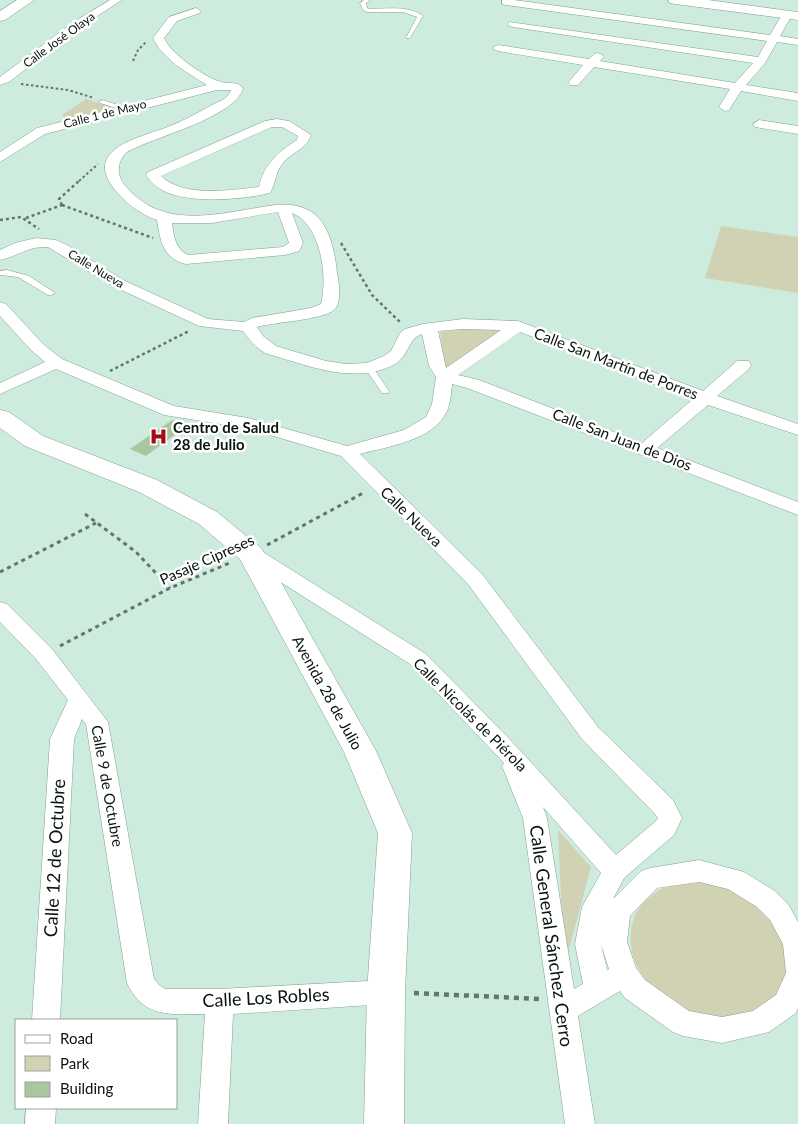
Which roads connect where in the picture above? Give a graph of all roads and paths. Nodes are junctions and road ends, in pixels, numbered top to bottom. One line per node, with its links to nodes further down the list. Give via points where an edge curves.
1 (27, 0): 8 (street)
2 (117, 0): 21 (street, Calle José Olaya, via 76,25)
3 (367, 0): 12 (lane, via 363,3 369,11 406,12 420,16)
4 (675, 0): 7 (street)
5 (715, 1): 7 (street)
6 (506, 2): 10 (street)
7 (793, 11): 14 (street)
8 (3, 12)
9 (196, 12): 13 (street, via 173,19)
10 (634, 18): 14 (street); 15 (street)
11 (513, 24): 15 (street)
12 (408, 37)
13 (158, 38): 19 (path, via 147,40 140,46); 23 (street, via 179,62)
14 (774, 38): 16 (street); 18 (street)
15 (613, 39): 18 (street); 20 (street)
16 (798, 42)
17 (498, 48): 20 (street)
18 (761, 60): 24 (street)
19 (134, 61)
20 (592, 63): 22 (street); 24 (street)
21 (0, 81): 26 (path, via 64,91)
22 (574, 82)
23 (217, 86): 28 (street, Calle 1 de Mayo); 37 (street, via 237,88 229,101 122,150 114,158 111,169 117,184)
24 (737, 88): 25 (street); 27 (street)
25 (798, 97)
26 (102, 102): 28 (lane)
27 (725, 107)
28 (126, 109): 31 (street, Calle 1 de Mayo, via 41,131)
29 (759, 124): 30 (street)
30 (798, 130)
31 (0, 158)
32 (95, 166): 36 (path, via 59,200)
33 (268, 172): 34 (street); 35 (street); 35 (street, via 280,155 303,142 305,135 285,124 269,124 153,175 157,182 188,194)
34 (265, 190): 35 (street); 37 (street, via 212,208 179,211)
35 (215, 195)
36 (62, 205): 41 (path); 44 (path)
37 (141, 208): 40 (street)
38 (283, 208): 40 (street, via 221,218 187,220); 40 (street, via 296,242 294,248 186,260 178,257 168,244); 43 (street, via 297,210 310,217)
39 (19, 215): 42 (path)
40 (164, 217)
41 (26, 218)
42 (0, 220)
43 (319, 230): 51 (street, via 329,266 331,300 328,307 260,321); 53 (path, via 334,234 372,295)
44 (146, 235)
45 (0, 256): 49 (street, Calle Nueva, via 36,242 51,244 118,283)
46 (0, 273): 47 (lane, via 17,272)
47 (51, 293)
48 (0, 307): 54 (street, Calle Nueva)
49 (205, 323): 51 (street, Calle Nueva); 58 (path)
50 (518, 326): 52 (street, Calle San Martín de Porres, via 463,324); 57 (street); 61 (street, Calle San Martín de Porres)
51 (248, 327): 56 (street, via 270,349 294,358 346,369)
52 (429, 327): 53 (street, Calle San Martín de Porres); 57 (street, via 437,366)
53 (411, 332): 56 (street, via 390,360)
54 (56, 363): 58 (street, Calle Nueva); 59 (street)
55 (743, 365): 61 (street)
56 (368, 368): 60 (lane)
57 (444, 377): 64 (street, Calle San Juan de Dios, via 473,384); 65 (street, via 439,411 431,421 413,433)
58 (94, 379): 65 (street, Calle Nueva, via 170,411 248,423)
59 (0, 389)
60 (385, 391)
61 (705, 398): 63 (street, Calle San Martín de Porres); 64 (street)
62 (0, 417): 70 (street, Avenida 28 de Julio, via 34,441 148,486 208,518)
63 (798, 430)
64 (646, 449): 67 (street, Calle San Juan de Dios)
65 (347, 452): 66 (street, Calle Nueva)
66 (378, 484): 70 (path, Pasaje Cipreses); 77 (street, Calle Nueva, via 475,579 590,733 664,807 670,818 665,828)
67 (798, 509)
68 (85, 514): 69 (path)
69 (96, 523): 71 (path); 72 (path, via 136,552)
70 (251, 554): 72 (path, Pasaje Cipreses); 76 (street, Calle Nicolás de Piérola, via 418,659); 82 (street, Avenida 28 de Julio, via 360,751 394,833)
71 (0, 572)
72 (170, 588): 74 (path, Pasaje Cipreses)
73 (0, 609): 74 (street, Calle 9 de Octubre)
74 (44, 654): 75 (street, Calle 9 de Octubre)
75 (79, 700): 83 (street, Calle 9 de Octubre, via 97,722 141,983); 86 (street, Calle 12 de Octubre, via 62,739)
76 (508, 752): 77 (street, Calle Nicolás de Piérola); 85 (street, Calle General Sánchez Cerro, via 535,818)
77 (615, 871): 81 (street, via 595,907 588,944)
78 (798, 970): 79 (street, via 796,942 779,912 766,899 735,880 699,871 650,879 618,911 614,942)
79 (624, 974): 80 (street, via 634,989 683,1023 722,1030 759,1024 786,1004); 81 (street)
80 (798, 976)
81 (598, 990): 85 (street)
82 (386, 992): 84 (street, Calle Los Robles); 85 (path); 90 (street, Avenida 28 de Julio)
83 (149, 994): 84 (street, Calle Los Robles, via 162,1001)
84 (220, 1002): 89 (street)
85 (561, 1005): 91 (street, Calle General Sánchez Cerro)
86 (46, 1019)
87 (41, 1109): 88 (street)
88 (40, 1124)
89 (213, 1124)
90 (384, 1124)
91 (580, 1124)

